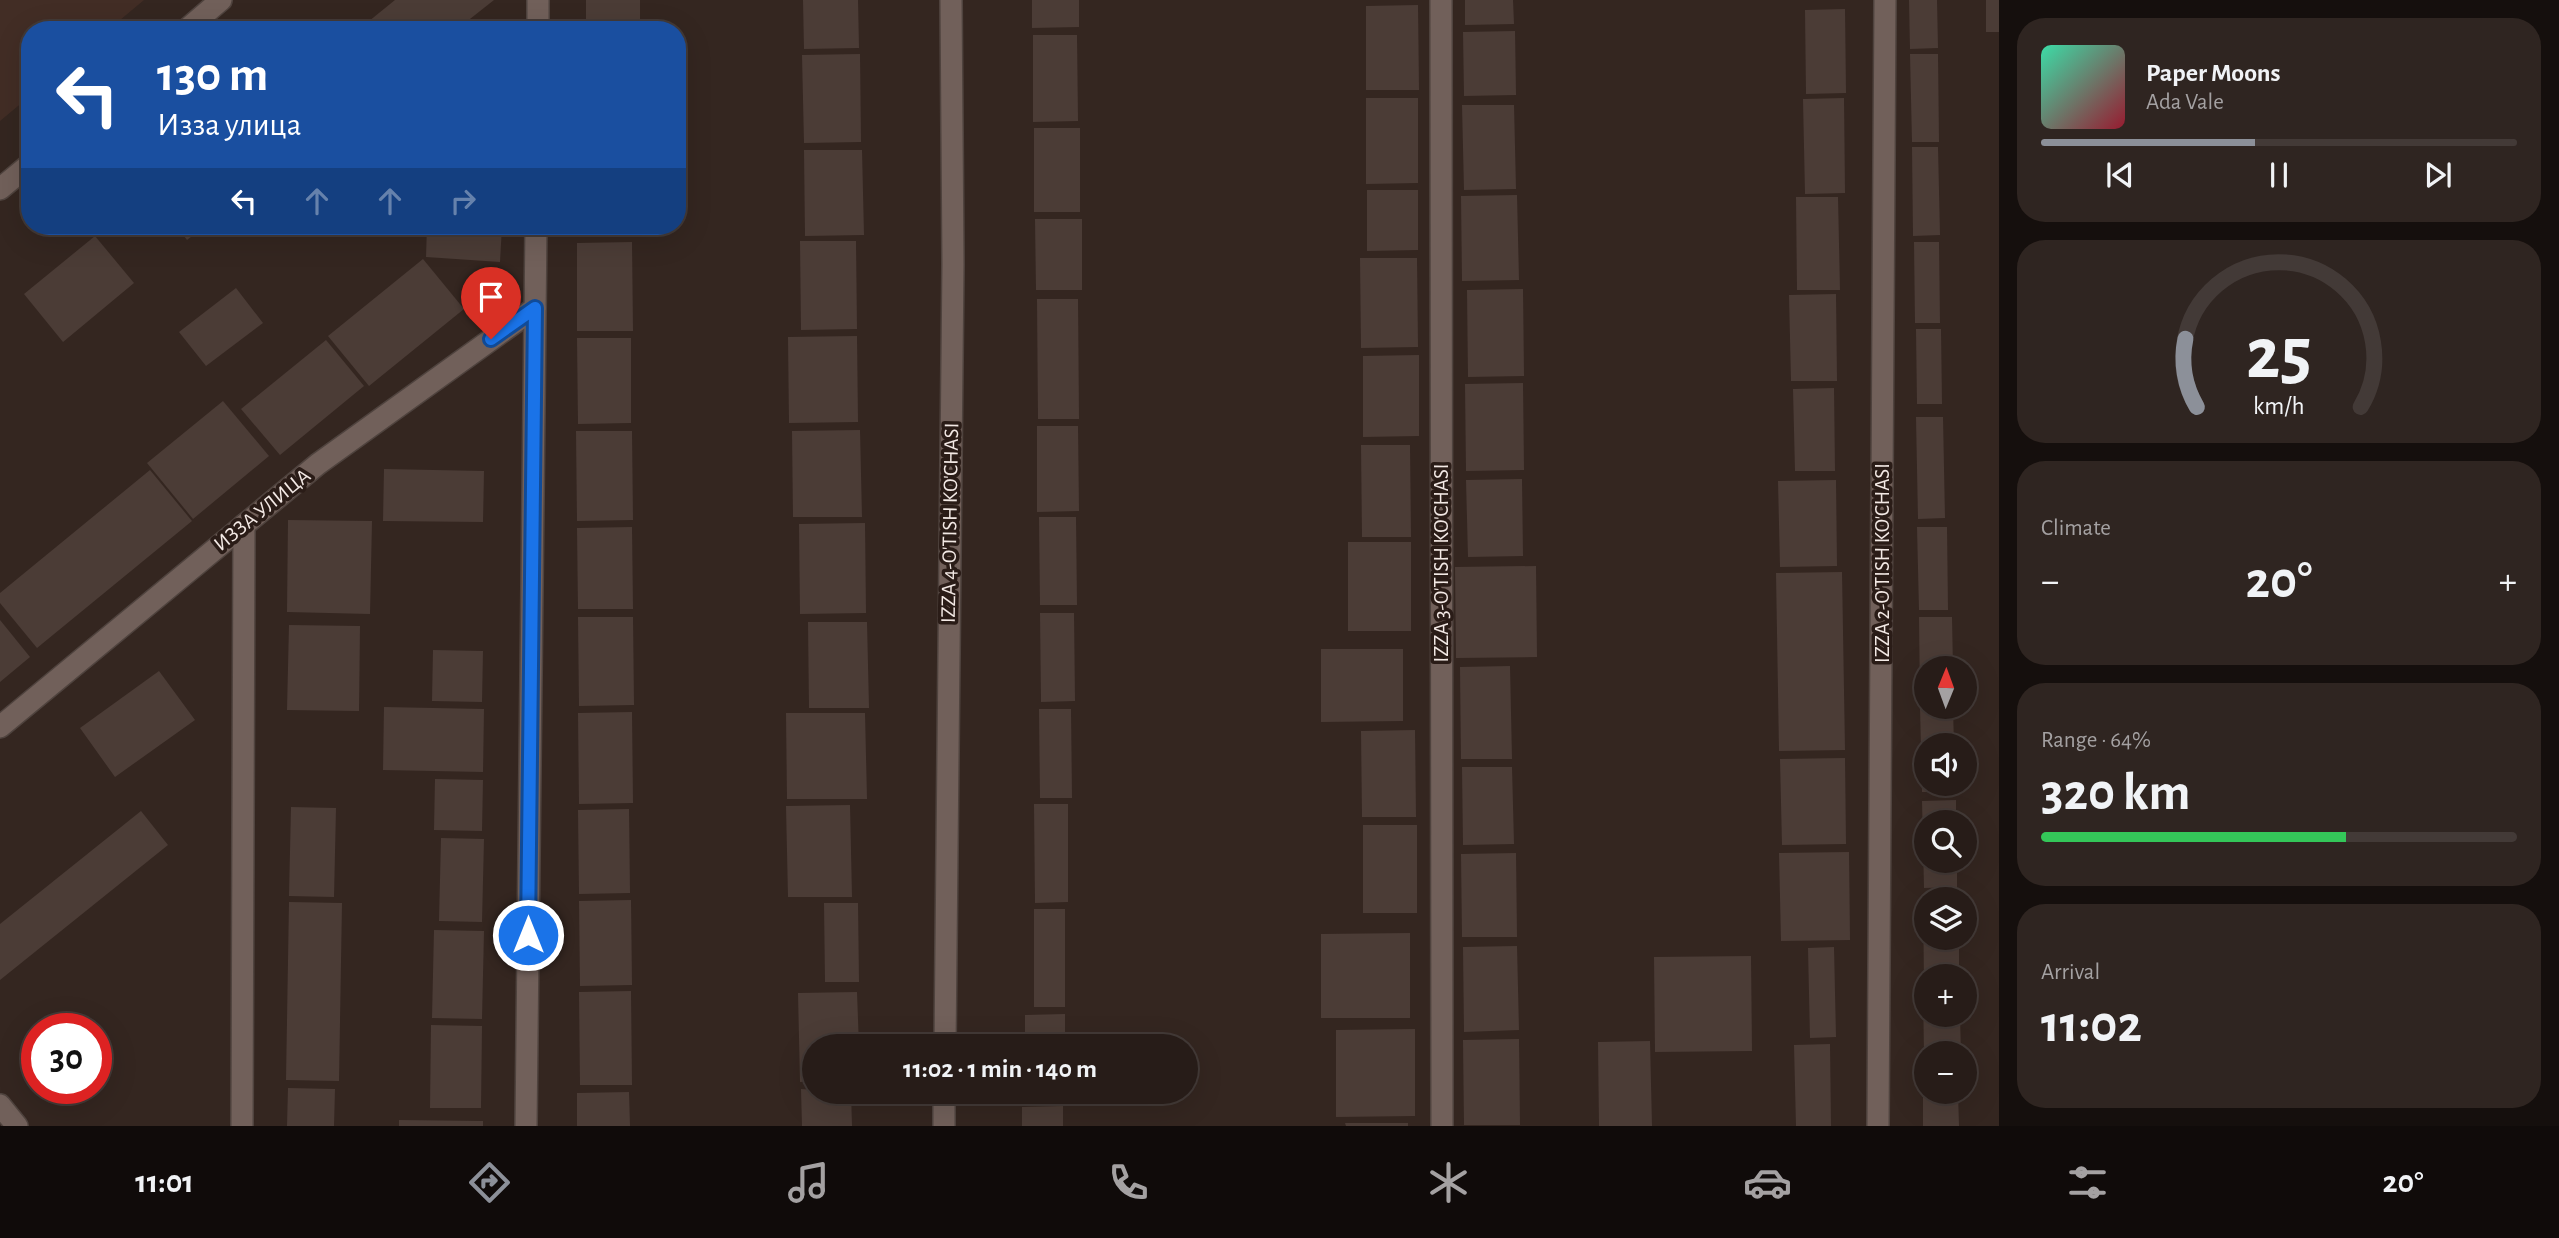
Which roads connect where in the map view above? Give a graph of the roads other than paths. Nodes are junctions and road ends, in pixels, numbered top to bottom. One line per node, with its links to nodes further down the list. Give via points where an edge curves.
1 (221, 0): 6 (street)
2 (538, 0): 7 (street)
3 (951, 0): 14 (street, IZZA 4-O'TISH KO'CHASI, via 953,264)
4 (1441, 0): 21 (street, IZZA 3-O'TISH KO'CHASI)
5 (1885, 0): 22 (street, IZZA 2-O'TISH KO'CHASI)
6 (196, 21)
7 (538, 21)
8 (21, 172): 9 (street)
9 (0, 189)
10 (536, 235): 11 (street)
11 (535, 308): 12 (street, ИЗЗА УЛИЦА, via 318,464); 19 (street)
12 (244, 525): 13 (street, ИЗЗА УЛИЦА); 18 (street)
13 (0, 727)
14 (945, 1034)
15 (944, 1104): 20 (street)
16 (0, 1105): 17 (street)
17 (17, 1126)
18 (242, 1126)
19 (526, 1126)
20 (944, 1126)
21 (1442, 1126)
22 (1878, 1126)

